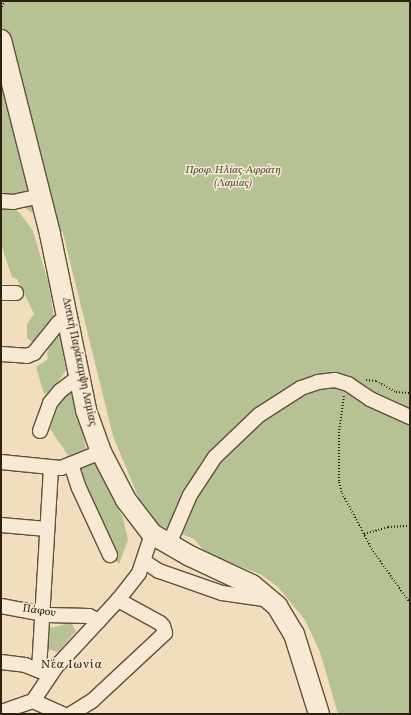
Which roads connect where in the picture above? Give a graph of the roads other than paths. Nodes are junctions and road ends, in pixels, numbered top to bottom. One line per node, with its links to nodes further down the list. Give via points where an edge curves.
1 (1, 40): 2 (main road, Δυτική Παράκαμψη Λαμίας)
2 (41, 196): 3 (street, via 13,202); 6 (main road, Δυτική Παράκαμψη Λαμίας)
3 (1, 201)
4 (1, 292): 5 (street)
5 (16, 293)
6 (68, 316): 7 (street, via 58,323 34,353 27,356); 8 (main road, Δυτική Παράκαμψη Λαμίας)
7 (1, 354)
8 (80, 376): 10 (street, via 60,391 50,403); 11 (main road, Δυτική Παράκαμψη Λαμίας, via 86,410)
9 (410, 417): 18 (street, via 370,399 348,384 335,380 318,382 281,399 259,415 215,458 201,476 190,495)
10 (40, 431)
11 (101, 452): 13 (street); 17 (main road, Δυτική Παράκαμψη Λαμίας, via 126,500)
12 (1, 462): 14 (street)
13 (72, 464): 14 (street); 19 (street, via 79,488)
14 (51, 468): 16 (street)
15 (1, 525): 16 (street)
16 (48, 529): 24 (street)
17 (152, 534): 18 (main road, Δυτική Παράκαμψη Λαμίας); 20 (street)
18 (170, 544): 22 (main road, Δυτική Παράκαμψη Λαμίας, via 252,585)
19 (110, 555)
20 (145, 562): 21 (street); 22 (street, via 159,571 222,593)
21 (118, 600): 25 (street); 31 (street, via 164,626 165,633 92,701)
22 (272, 600): 32 (main road, Δυτική Παράκαμψη Λαμίας, via 294,634)
23 (1, 606): 24 (street, Πάφου)
24 (42, 614): 25 (street, Πάφου, via 82,615); 27 (street)
25 (99, 621): 27 (street)
26 (1, 662): 27 (street, via 25,665)
27 (44, 673): 28 (street)
28 (33, 701): 29 (street); 30 (street)
29 (1, 712)
30 (62, 714)
31 (71, 714)
32 (319, 714)

